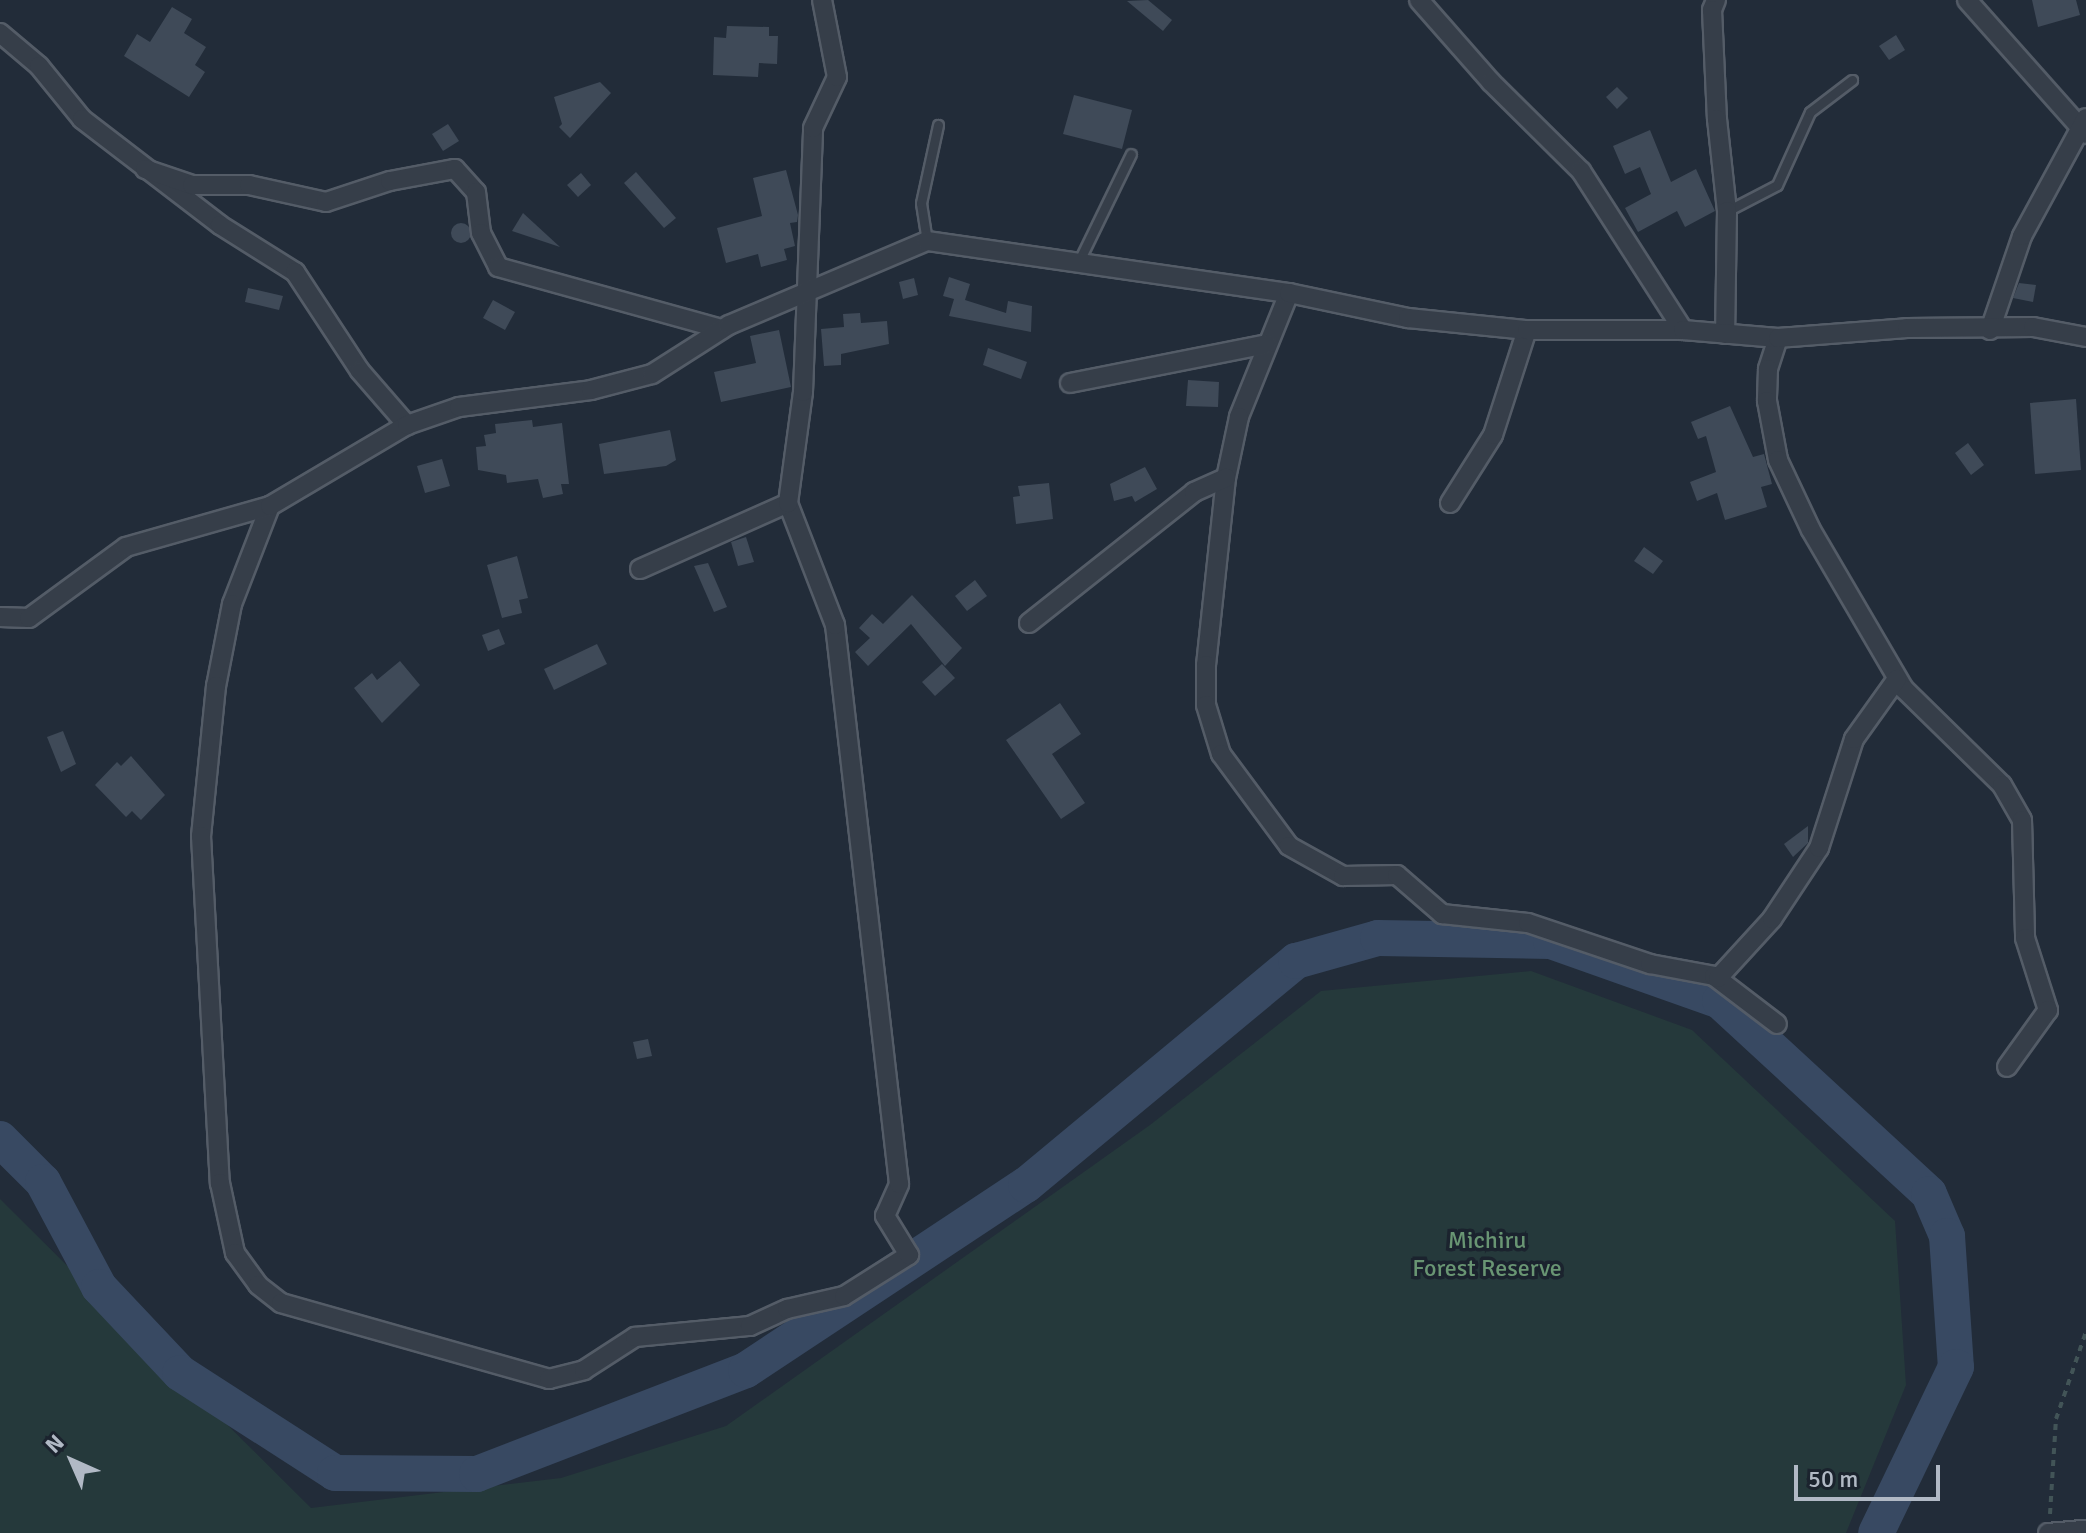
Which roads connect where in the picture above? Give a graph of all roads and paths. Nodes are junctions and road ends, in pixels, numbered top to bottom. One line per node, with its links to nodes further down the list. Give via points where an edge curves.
1 (822, 0): 14 (street, via 837,77 813,128)
2 (1419, 0): 18 (street, via 1491,82 1581,171)
3 (1716, 0): 11 (street, via 1712,10 1717,119)
4 (1967, 0): 8 (street)
5 (0, 33): 10 (street, via 39,66 66,104)
6 (1852, 80): 11 (lane, via 1810,112 1777,185)
7 (938, 125): 12 (lane, via 921,203)
8 (2084, 127): 19 (street, via 2022,236)
9 (1131, 154): 13 (lane)
10 (145, 169): 16 (street, via 192,185 249,185 326,202 390,181 455,169 476,192 481,233 498,267); 25 (street, via 295,272 360,371)
11 (1727, 211): 20 (street)
12 (927, 241): 13 (street); 14 (street)
13 (1077, 266): 15 (street)
14 (809, 289): 16 (street); 27 (street, via 803,392)
15 (1289, 293): 17 (street, via 1408,318); 23 (street)
16 (722, 329): 25 (street, via 652,374 591,390 459,407)
17 (1527, 330): 18 (street); 28 (street, via 1493,435)
18 (1683, 330): 20 (street)
19 (1990, 330): 21 (street, via 2033,327); 22 (street, via 1907,328)
20 (1725, 334): 22 (street)
21 (2086, 337)
22 (1778, 338): 33 (street, via 1768,369 1767,401 1778,460 1811,530)
23 (1267, 344): 24 (street); 26 (street, via 1239,417)
24 (1070, 383)
25 (407, 425): 29 (street)
26 (1226, 478): 32 (street, via 1194,492); 34 (street, via 1211,588 1206,705 1221,754 1289,846 1343,876 1397,875 1442,914 1528,923 1650,964)
27 (788, 503): 29 (street, via 835,625 899,1184 885,1216 909,1255 844,1296 787,1309 750,1326 635,1337 584,1370 549,1379 281,1303 258,1285 235,1253 220,1183 201,836 216,686 232,604); 30 (street)
28 (1450, 503)
29 (270, 506): 31 (street, via 126,547 29,618)
30 (640, 569)
31 (0, 617)
32 (1029, 623)
33 (1897, 679): 34 (street, via 1854,739 1819,848 1772,919); 36 (street, via 2002,785 2022,820 2025,938 2048,1010)
34 (1718, 978): 35 (street)
35 (1777, 1024)
36 (2007, 1067)
37 (2086, 1332): 39 (path, via 2056,1419)
38 (2086, 1530): 39 (street)
39 (2048, 1533)

